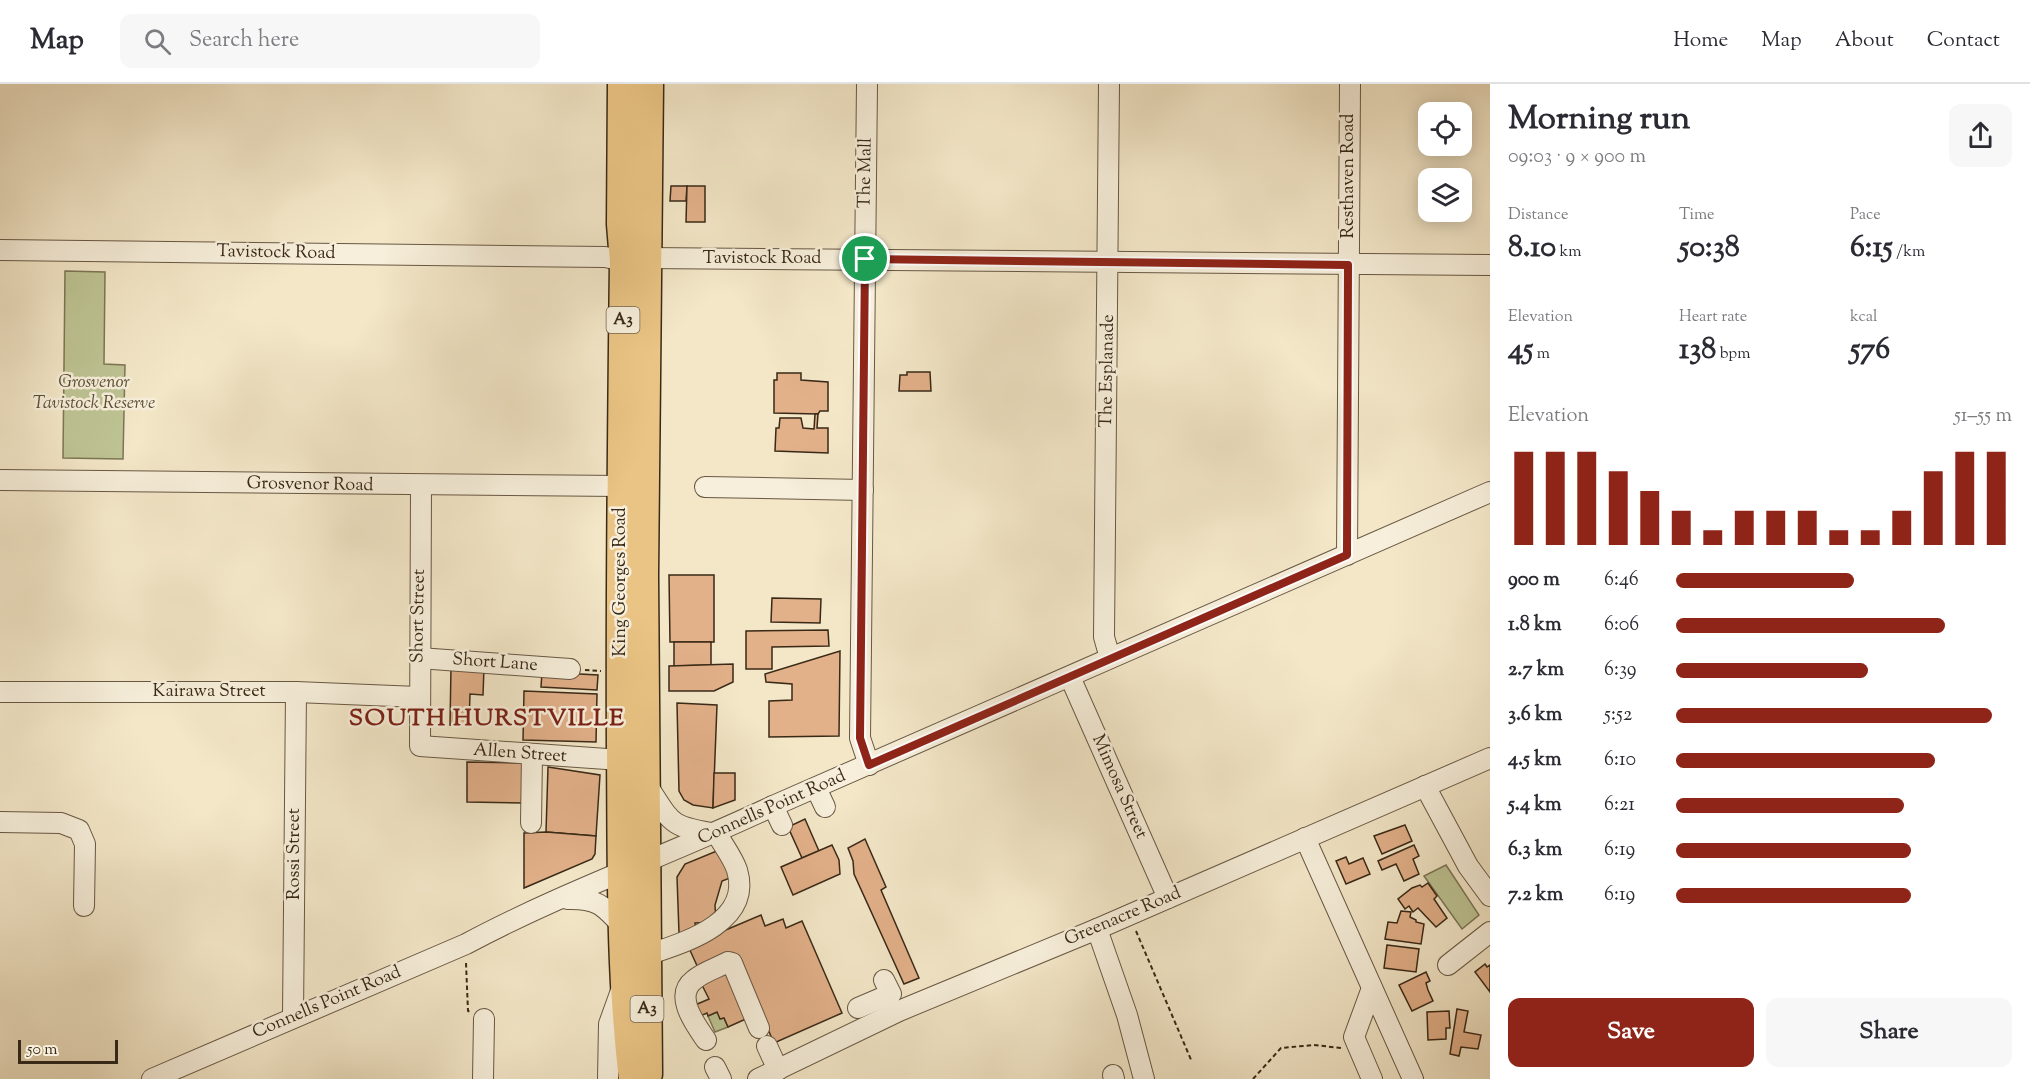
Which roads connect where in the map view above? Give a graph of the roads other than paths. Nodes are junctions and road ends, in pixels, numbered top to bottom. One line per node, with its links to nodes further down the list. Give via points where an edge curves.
1 (622, 84): 7 (highway, King Georges Road / A3, via 621,224)
2 (649, 84): 7 (highway, King Georges Road / A3)
3 (867, 84): 8 (street, The Mall)
4 (1109, 84): 9 (street, The Esplanade)
5 (1350, 84): 10 (street, Resthaven Road)
6 (0, 250): 7 (street, Tavistock Road)
7 (635, 259): 8 (street, Tavistock Road); 14 (highway, King Georges Road / A3); 31 (highway, King Georges Road / A3)
8 (865, 259): 9 (street, Tavistock Road); 16 (street, The Mall)
9 (1109, 263): 10 (street, Tavistock Road); 20 (street, The Esplanade, via 1104,637)
10 (1348, 265): 11 (street, Tavistock Road); 18 (street, Resthaven Road)
11 (1490, 266)
12 (0, 480): 13 (street, Grosvenor Road)
13 (421, 486): 14 (street, Grosvenor Road); 19 (street, Short Street)
14 (621, 486): 29 (highway, King Georges Road / A3)
15 (705, 487): 16 (street)
16 (863, 490): 30 (street, The Mall, via 860,738)
17 (1490, 492): 18 (street, Connells Point Road)
18 (1347, 555): 20 (street, Connells Point Road)
19 (418, 658): 21 (street, Short Lane); 25 (street, Short Street)
20 (1110, 658): 22 (street, Connells Point Road)
21 (570, 669)
22 (1070, 677): 30 (street, Connells Point Road); 43 (street, Mimosa Street)
23 (0, 692): 24 (street, Kairawa Street)
24 (296, 692): 25 (street, Kairawa Street); 55 (street, Rossi Street)
25 (418, 697): 26 (street, Short Street)
26 (420, 746): 27 (street, Allen Street)
27 (532, 755): 29 (street, Allen Street); 37 (street)
28 (1490, 758): 32 (street, Greenacre Road)
29 (621, 760): 41 (highway, King Georges Road / A3)
30 (869, 765): 33 (street, Connells Point Road)
31 (647, 785): 39 (street, via 667,816 682,828); 41 (highway, King Georges Road / A3)
32 (1425, 786): 40 (street, Greenacre Road); 42 (street, via 1468,866)
33 (816, 788): 34 (street, Connells Point Road); 35 (street)
34 (773, 806): 38 (street); 39 (street, Connells Point Road)
35 (825, 807)
36 (0, 822): 45 (street, via 61,823 79,830 85,844)
37 (531, 823)
38 (782, 825)
39 (717, 834): 41 (street, Connells Point Road); 49 (street, via 737,872 737,899 728,915 705,933)
40 (1305, 838): 43 (street, Greenacre Road); 53 (street)
41 (634, 868): 44 (street, Connells Point Road); 46 (highway, King Georges Road / A3); 49 (highway, King Georges Road / A3)
42 (1490, 896)
43 (1168, 898): 47 (street, Greenacre Road)
44 (561, 899): 46 (street, via 584,899 602,905); 55 (street, Connells Point Road)
45 (84, 906)
46 (624, 928): 51 (highway, King Georges Road / A3)
47 (1097, 929): 54 (street, Greenacre Road); 67 (street)
48 (1490, 932): 50 (street)
49 (646, 955): 65 (highway, King Georges Road / A3)
50 (1448, 965)
51 (625, 981): 63 (street, via 609,1024); 64 (highway, King Georges Road / A3)
52 (688, 986): 58 (street, via 694,979 732,963)
53 (1372, 988): 68 (street, via 1354,1037); 69 (street)
54 (891, 995): 57 (street, Greenacre Road); 57 (street, via 856,1002)
55 (293, 1017): 61 (street, Connells Point Road)
56 (484, 1019): 62 (street)
57 (867, 1027): 60 (street, Greenacre Road)
58 (759, 1028)
59 (767, 1046): 60 (street)
60 (778, 1070): 66 (street, Greenacre Road)
61 (152, 1079)
62 (483, 1079)
63 (608, 1079)
64 (633, 1079)
65 (648, 1079)
66 (758, 1079)
67 (1144, 1079)
68 (1372, 1079)
69 (1413, 1079)

